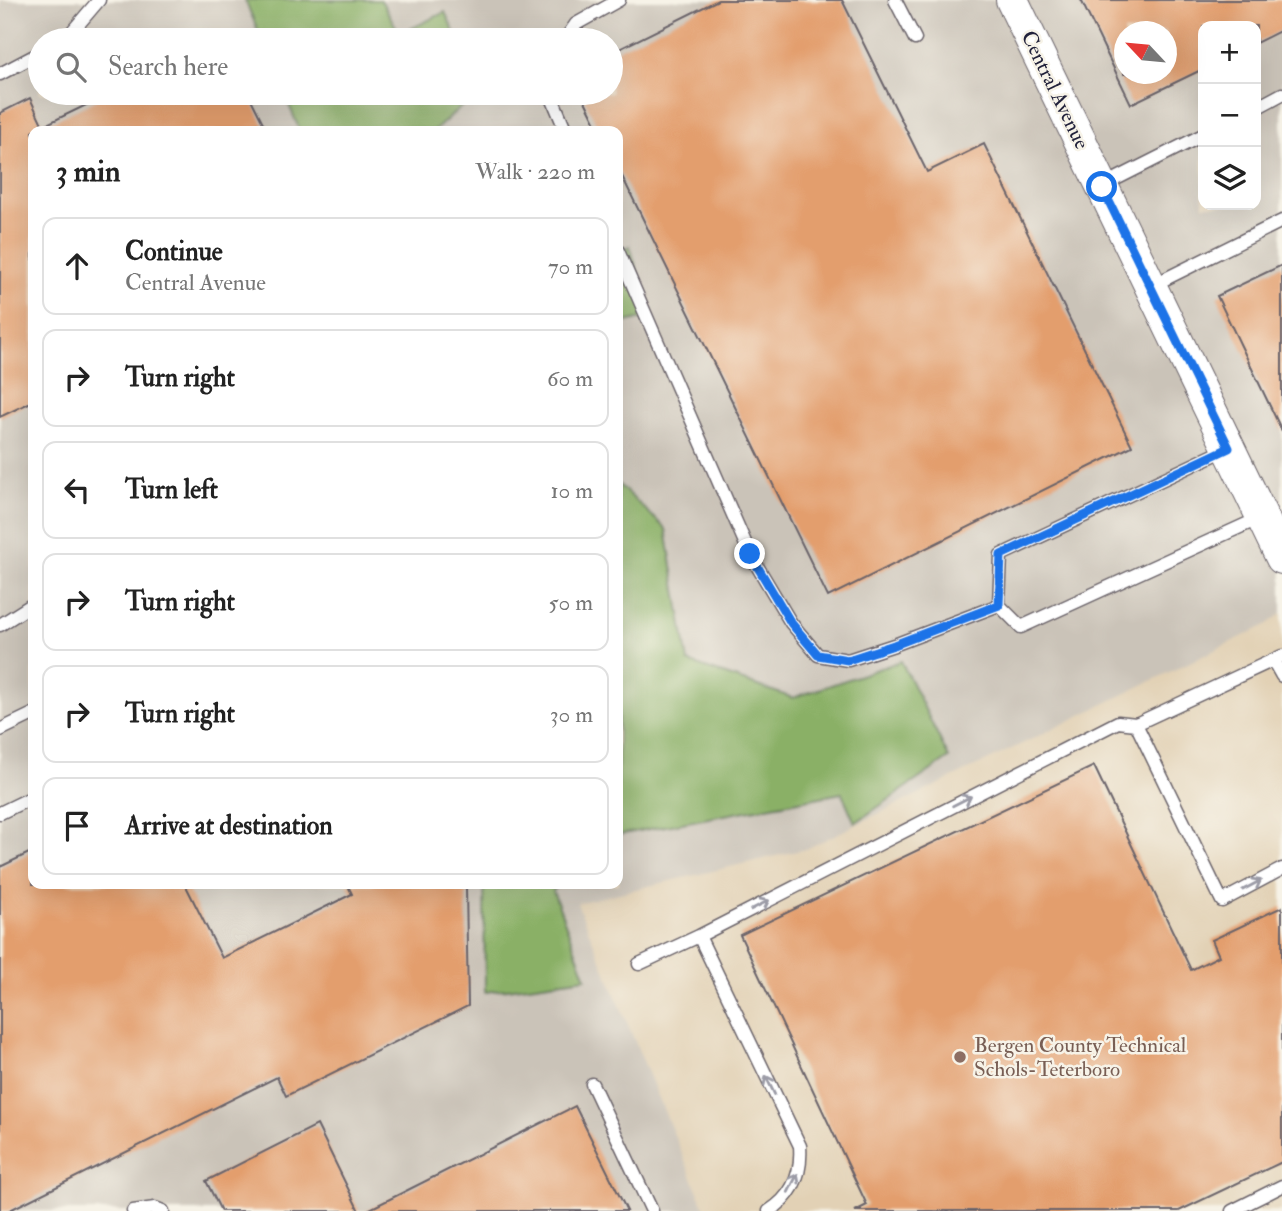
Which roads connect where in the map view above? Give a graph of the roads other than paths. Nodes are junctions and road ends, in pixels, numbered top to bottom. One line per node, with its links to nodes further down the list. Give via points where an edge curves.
1 (99, 0): 5 (lane)
2 (620, 0): 6 (lane)
3 (895, 0): 7 (lane)
4 (1012, 0): 15 (street, Central Avenue)
5 (75, 28)
6 (573, 28)
7 (915, 39)
8 (28, 59): 9 (lane)
9 (0, 74)
10 (1282, 94): 12 (lane)
11 (555, 105): 13 (lane)
12 (1261, 105)
13 (564, 126)
14 (1198, 138): 15 (lane)
15 (1102, 187): 18 (street, Central Avenue)
16 (1282, 221): 18 (lane)
17 (623, 262): 22 (lane, via 750,554 791,623 818,655 848,660)
18 (1150, 286): 19 (street, Central Avenue)
19 (1229, 448): 20 (street, Central Avenue); 22 (lane, via 1001,555)
20 (1262, 517): 21 (street, Central Avenue); 22 (lane, via 1021,627)
21 (1282, 558)
22 (999, 605)
23 (28, 607): 24 (lane)
24 (0, 625)
25 (1278, 658): 26 (lane); 28 (lane)
26 (1282, 676)
27 (28, 716): 29 (lane)
28 (1136, 724): 32 (lane, one-way to 32, via 1222,901); 33 (lane, one-way to 28, via 1118,722)
29 (0, 730)
30 (28, 799): 31 (lane)
31 (0, 813)
32 (1282, 869)
33 (699, 936): 34 (lane); 40 (lane, one-way to 33, via 792,1189 801,1166 800,1146)
34 (639, 964)
35 (592, 1084): 39 (lane)
36 (1282, 1186): 41 (lane)
37 (133, 1211): 38 (lane)
38 (163, 1211)
39 (652, 1211)
40 (769, 1211)
41 (1231, 1211)

